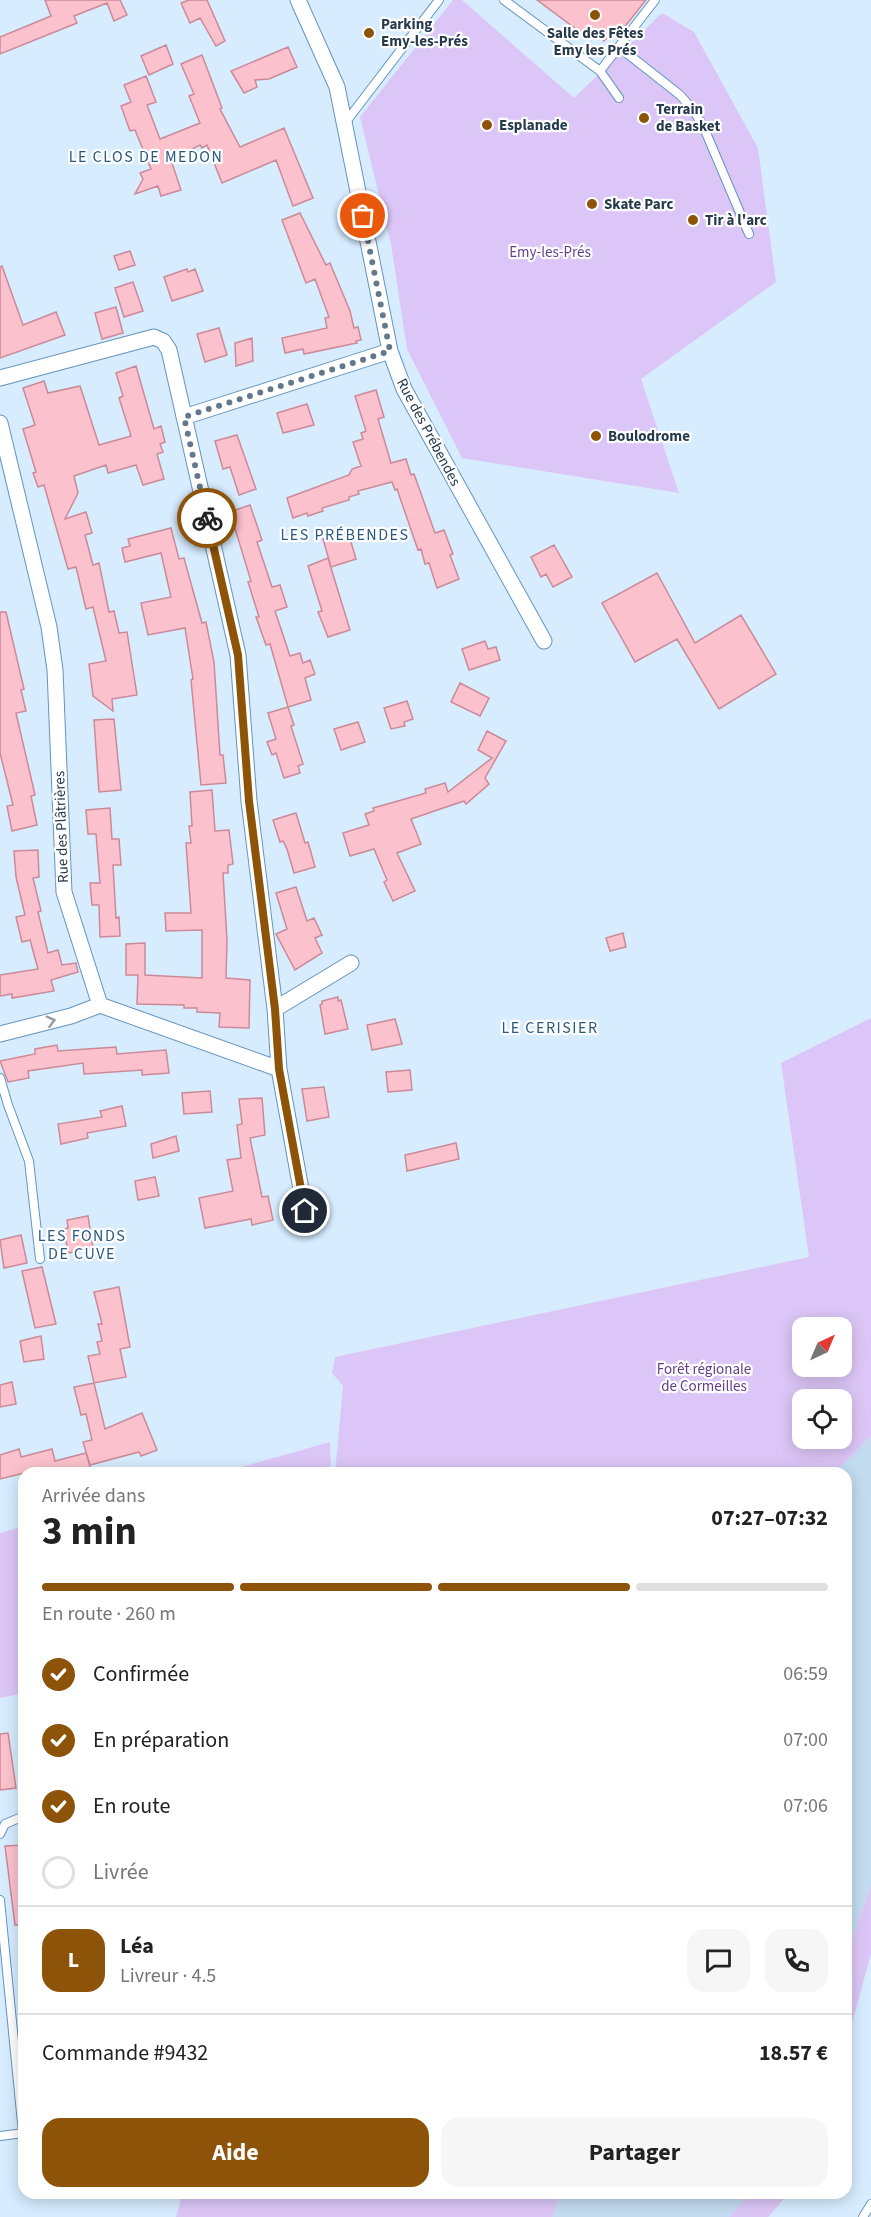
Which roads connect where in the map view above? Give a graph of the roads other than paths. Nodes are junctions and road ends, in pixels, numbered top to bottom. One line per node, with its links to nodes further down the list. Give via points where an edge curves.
1 (298, 0): 8 (street, Rue des Prébendes, via 337,87)
2 (439, 0): 8 (lane)
3 (504, 0): 6 (lane)
4 (655, 0): 5 (lane)
5 (619, 47): 6 (lane); 9 (lane, via 680,94 694,111)
6 (600, 71): 7 (lane)
7 (619, 98)
8 (345, 123): 10 (street, Rue des Prébendes)
9 (749, 234)
10 (390, 351): 12 (street); 14 (street, Rue des Prébendes, via 404,389)
11 (0, 378): 12 (street, via 154,337 169,350)
12 (184, 417): 17 (street, via 238,655 249,801)
13 (0, 423): 16 (street, Rue des Plâtrières, via 50,627 64,892)
14 (544, 641)
15 (351, 963): 17 (street)
16 (100, 1005): 18 (street, one-way to 16); 19 (street)
17 (275, 1009): 19 (street)
18 (0, 1034)
19 (279, 1069): 21 (street)
20 (0, 1077): 22 (lane, via 29,1161)
21 (305, 1211)
22 (40, 1259)
23 (18, 1819): 24 (lane, via 5,1824)
24 (0, 1834)
25 (0, 1900): 26 (lane)
26 (18, 2075)
27 (18, 2134): 28 (lane)
28 (0, 2136)
29 (871, 2204): 30 (lane)
30 (863, 2217)

